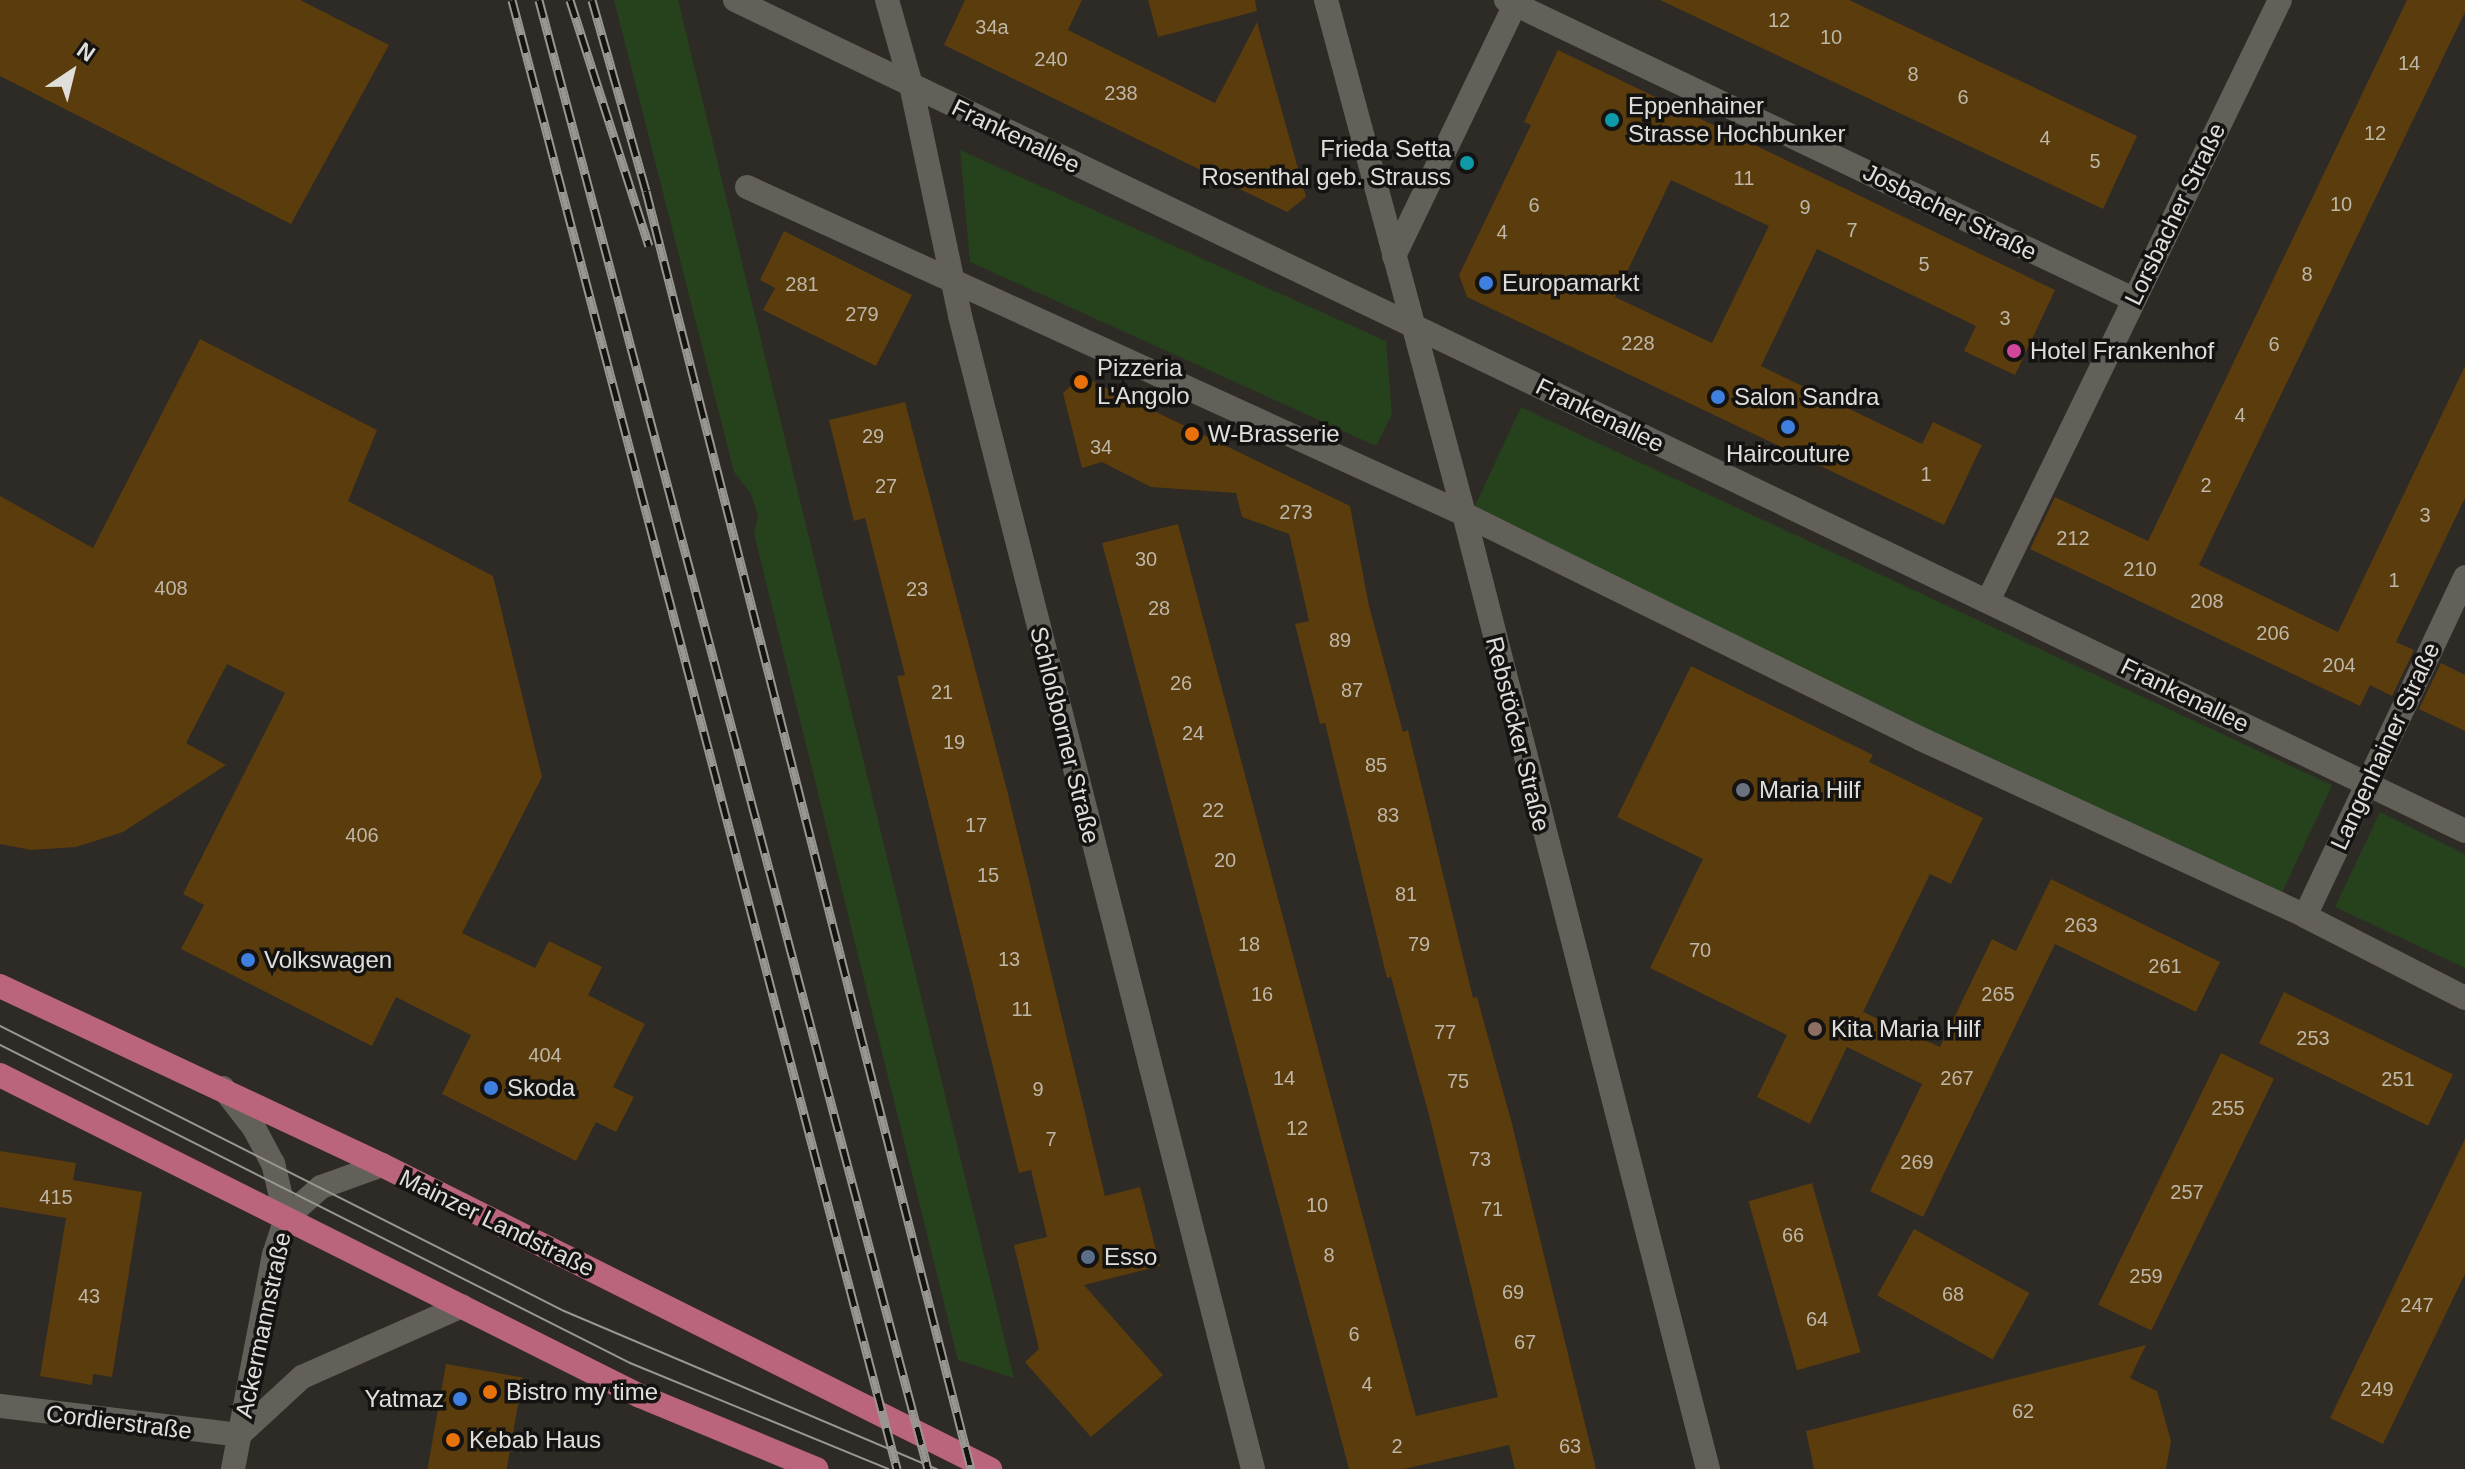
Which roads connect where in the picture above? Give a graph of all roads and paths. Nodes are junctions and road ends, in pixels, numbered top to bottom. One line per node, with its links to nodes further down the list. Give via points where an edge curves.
1 (735, 0): 6 (street, Frankenallee)
2 (887, 0): 6 (street, Schloßborner Straße)
3 (1326, 0): 8 (street, Rebstöcker Straße)
4 (2280, 0): 10 (street, Lorsbacher Straße)
5 (1512, 1): 8 (street); 10 (street, Josbacher Straße)
6 (911, 85): 9 (street, Schloßborner Straße); 11 (street, Frankenallee)
7 (747, 187): 9 (street)
8 (1394, 256): 11 (street, Rebstöcker Straße)
9 (951, 279): 12 (street); 30 (street, Schloßborner Straße)
10 (2133, 299): 14 (street, Lorsbacher Straße)
11 (1412, 328): 12 (street, Rebstöcker Straße); 14 (street, Frankenallee)
12 (1464, 514): 17 (street, via 1921,739); 31 (street, Rebstöcker Straße)
13 (2465, 577): 15 (street, Langenhainer Straße)
14 (1988, 601): 15 (street, Frankenallee)
15 (2369, 784): 16 (street, Frankenallee); 17 (street, Langenhainer Straße)
16 (2465, 831)
17 (2305, 916): 19 (street)
18 (0, 986): 21 (main road, Mainzer Landstraße)
19 (2465, 998)
20 (0, 1075): 23 (main road)
21 (223, 1088): 22 (main road, Mainzer Landstraße); 23 (street, Ackermannstraße, via 273,1163)
22 (382, 1165): 23 (street, via 321,1187); 29 (main road, Mainzer Landstraße)
23 (286, 1218): 24 (main road); 26 (street, Ackermannstraße, via 274,1254)
24 (462, 1306): 26 (street, Ackermannstraße, via 302,1377); 28 (main road, via 683,1416)
25 (0, 1406): 26 (street, Cordierstraße)
26 (239, 1435): 27 (street, Ackermannstraße)
27 (233, 1469)
28 (816, 1469)
29 (990, 1469)
30 (1253, 1469)
31 (1708, 1469)

